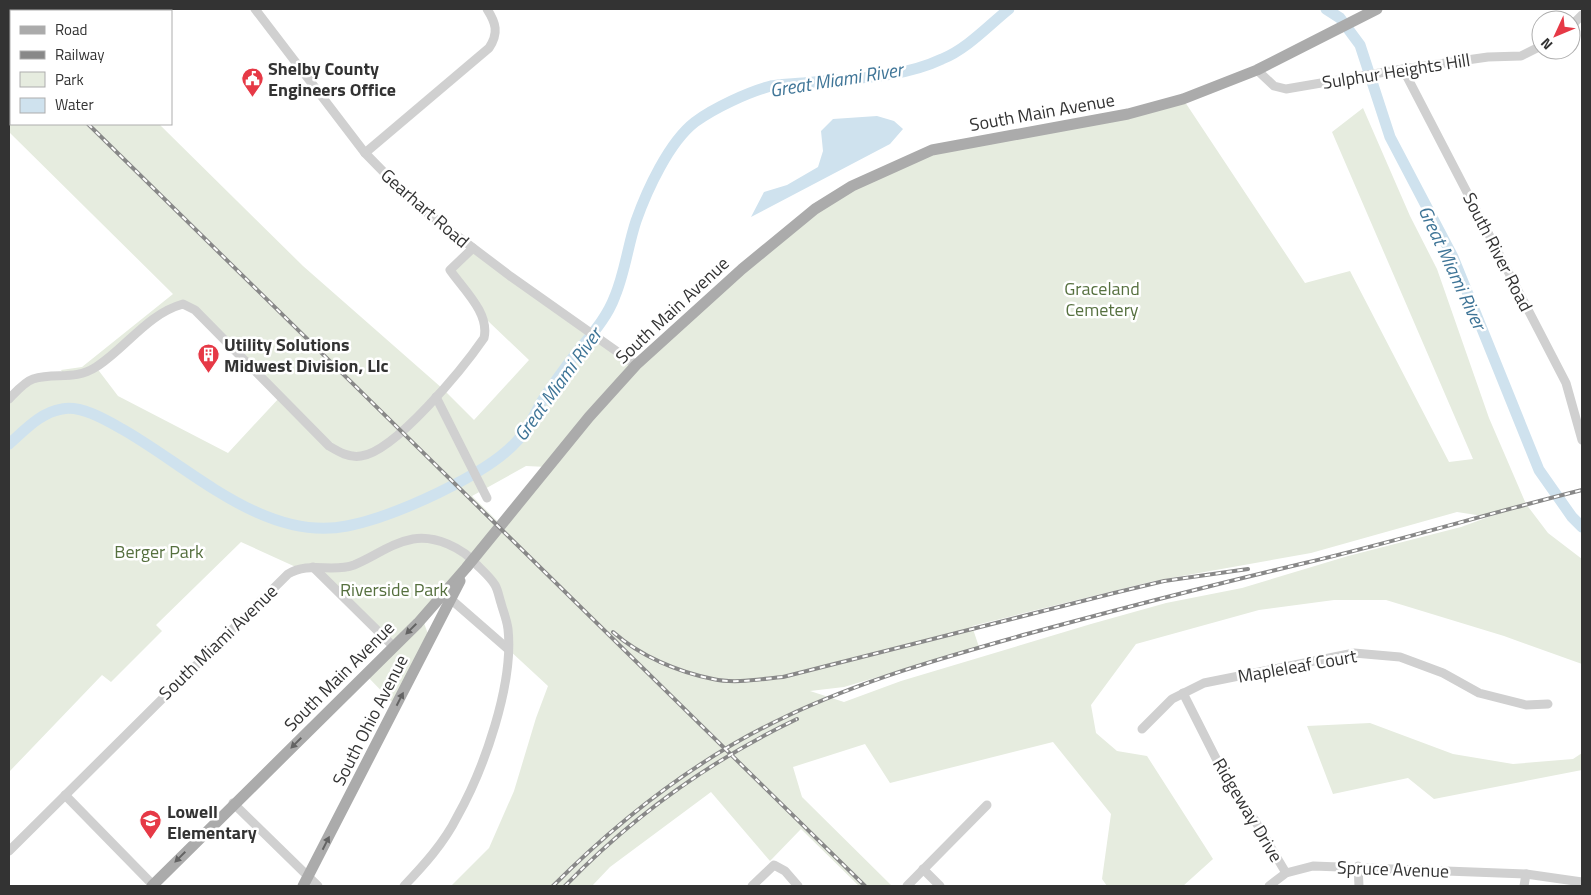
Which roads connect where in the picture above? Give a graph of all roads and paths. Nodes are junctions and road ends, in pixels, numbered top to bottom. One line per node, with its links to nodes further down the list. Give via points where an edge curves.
1 (255, 9): 7 (street, Gearhart Road)
2 (487, 9): 7 (street, via 495,22 496,32 489,48)
3 (1377, 9): 6 (main road, South Main Avenue)
4 (1531, 51): 5 (street, Sulphur Heights Hill, via 1521,56)
5 (1403, 69): 6 (street, Sulphur Heights Hill, via 1286,89 1274,86); 12 (street, South River Road, via 1566,383)
6 (1257, 70): 9 (main road, South Main Avenue, via 1174,102 1128,114 932,150 852,186 815,209 742,269)
7 (365, 153): 8 (street, Gearhart Road, via 414,203)
8 (473, 248): 9 (street, Gearhart Road); 10 (street, via 450,270 483,316 484,338)
9 (636, 366): 14 (main road, South Main Avenue, via 589,416)
10 (436, 397): 11 (street, via 403,430 374,452 351,457 329,446 195,310 183,304 154,318 96,367 78,376 56,375 31,380); 13 (street)
11 (9, 399)
12 (1582, 440)
13 (487, 498)
14 (470, 564): 15 (street, South Miami Avenue, via 448,544 414,539 395,544 350,566 335,570); 16 (main road, South Main Avenue); 18 (street, South Miami Avenue, via 495,585 508,627)
15 (314, 567): 17 (street); 22 (street, South Miami Avenue, via 298,568 288,574)
16 (448, 596): 17 (main road, South Main Avenue, one-way to 17); 18 (street); 30 (main road, South Ohio Avenue, one-way to 16)
17 (394, 646): 23 (main road, South Main Avenue, one-way to 23)
18 (508, 649): 34 (street, South Miami Avenue, via 502,697 478,774 457,819 432,856)
19 (1184, 693): 20 (street, Mapleleaf Court, via 1204,684 1354,653 1400,657 1479,693 1526,705); 21 (street, Mapleleaf Court, via 1172,699); 28 (street, Ridgeway Drive, via 1235,796 1254,819)
20 (1548, 704)
21 (1142, 729)
22 (65, 795): 25 (street, South Miami Avenue); 32 (street)
23 (233, 804): 30 (street); 32 (main road, South Main Avenue, one-way to 32)
24 (987, 805): 27 (street)
25 (9, 851)
26 (1358, 866): 28 (street, Spruce Avenue, via 1313,866); 29 (street, Spruce Avenue); 40 (street)
27 (923, 869): 37 (street); 38 (street)
28 (1286, 873): 39 (street, Spruce Avenue)
29 (1526, 874): 31 (street, Spruce Avenue); 41 (street)
30 (306, 882): 33 (street)
31 (1582, 882)
32 (153, 886)
33 (318, 886)
34 (404, 886)
35 (752, 886): 36 (street, via 774,865 786,871)
36 (798, 886)
37 (907, 886)
38 (940, 886)
39 (1269, 886)
40 (1359, 886)
41 (1524, 886)

